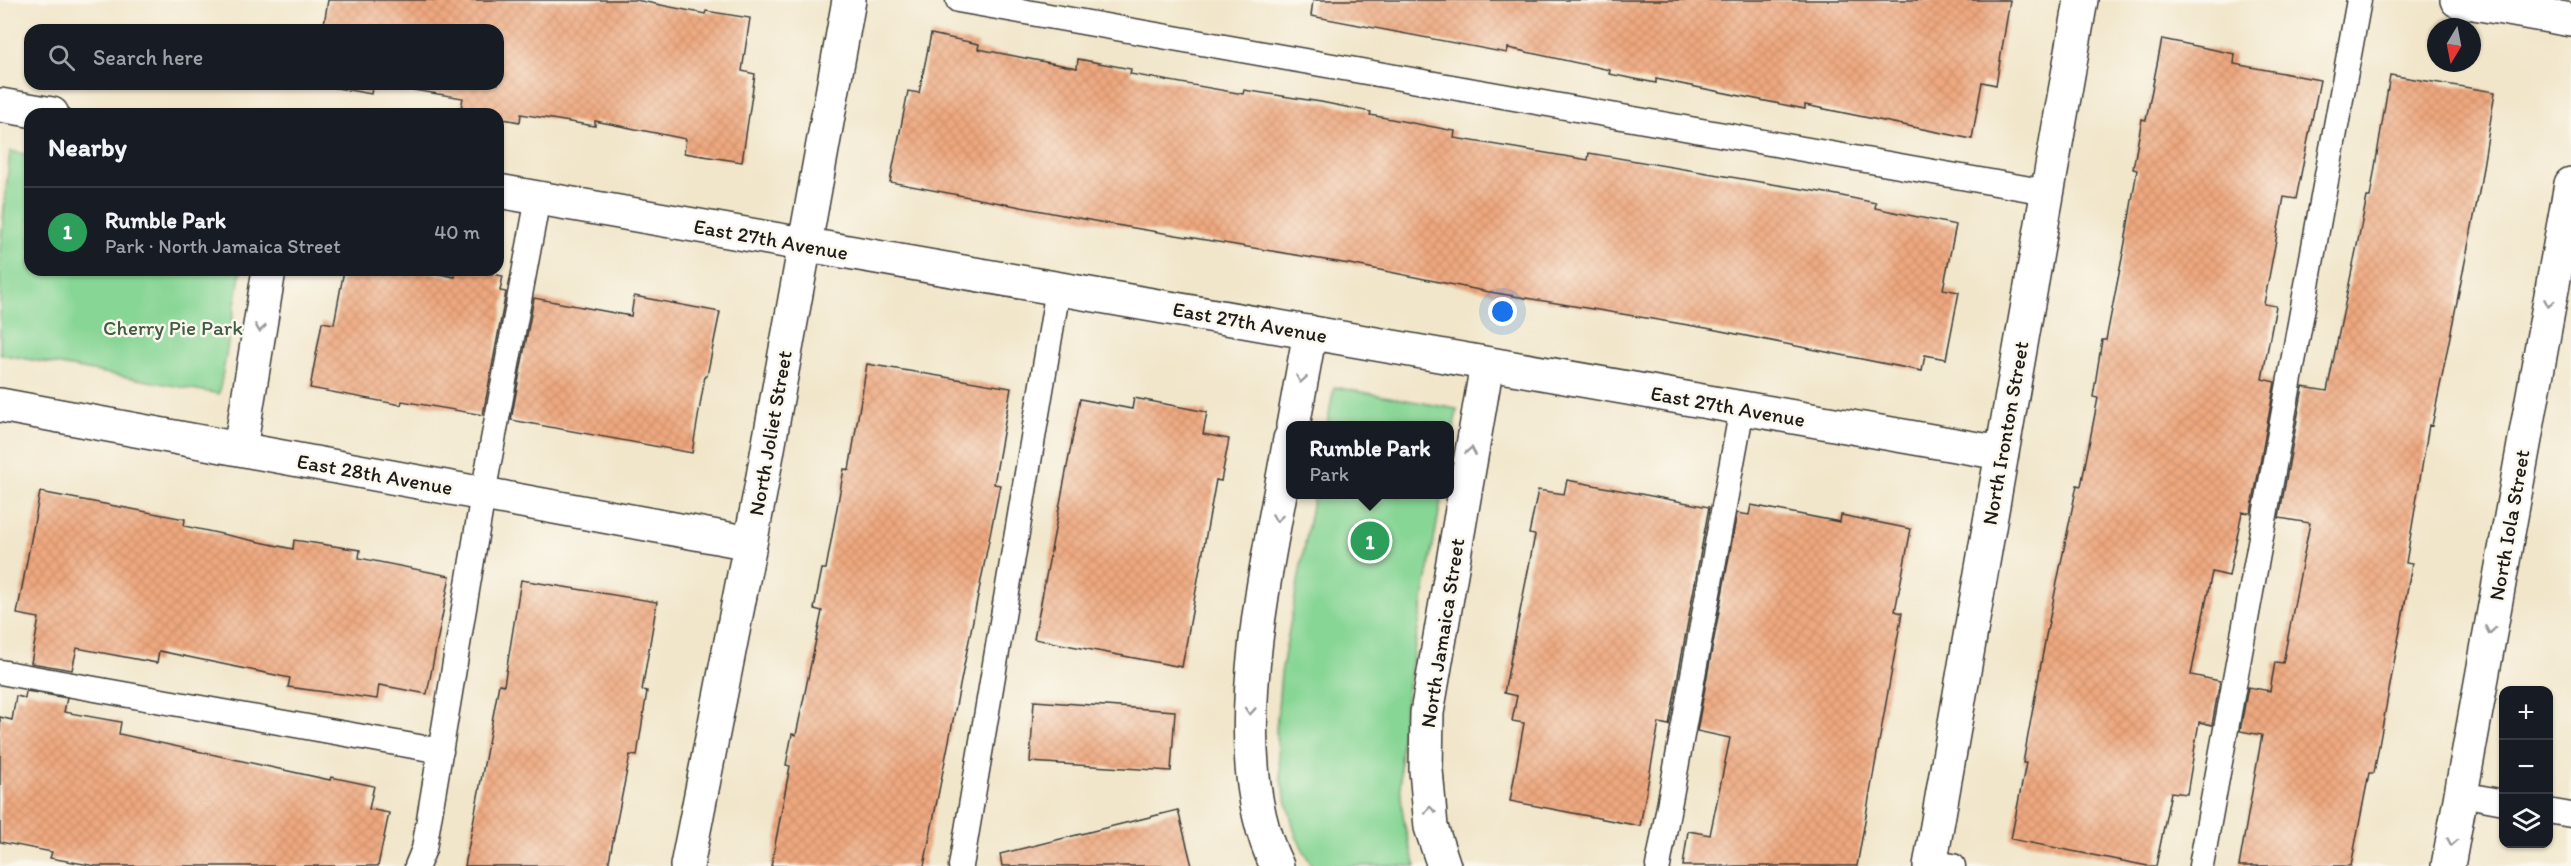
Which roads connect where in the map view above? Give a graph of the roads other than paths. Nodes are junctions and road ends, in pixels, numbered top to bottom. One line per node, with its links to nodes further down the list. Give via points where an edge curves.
1 (849, 0): 13 (street, North Joliet Street)
2 (958, 0): 11 (lane)
3 (2081, 0): 11 (street, North Ironton Street)
4 (2360, 0): 39 (lane)
5 (2457, 0): 6 (street)
6 (2571, 20)
7 (0, 105): 8 (street)
8 (24, 109)
9 (2571, 184): 28 (street, North Iola Street, one-way to 28)
10 (504, 192): 12 (street, East 27th Avenue)
11 (2047, 192): 22 (street, North Ironton Street)
12 (538, 198): 13 (street, East 27th Avenue); 24 (lane)
13 (804, 245): 15 (street, East 27th Avenue); 25 (street, North Joliet Street)
14 (268, 276): 21 (street, one-way to 21)
15 (1058, 289): 16 (street, East 27th Avenue); 35 (lane)
16 (1310, 332): 17 (street, East 27th Avenue); 20 (street, one-way to 20)
17 (1487, 364): 19 (street, East 27th Avenue); 37 (street, North Jamaica Street, one-way to 17, via 1431,826 1426,770 1427,713)
18 (0, 405): 21 (street, East 28th Avenue)
19 (1742, 408): 22 (street, East 27th Avenue); 38 (lane)
20 (1294, 421)
21 (240, 449): 24 (street, East 28th Avenue)
22 (2001, 453): 32 (street, North Ironton Street)
23 (1286, 463): 36 (street, one-way to 36, via 1255,650 1250,722 1253,786 1268,847)
24 (483, 494): 25 (street, East 28th Avenue); 27 (lane)
25 (750, 543): 34 (street, North Joliet Street)
26 (0, 672): 27 (lane)
27 (441, 751): 33 (lane, via 424,849)
28 (2461, 794): 29 (lane); 40 (street, North Iola Street, one-way to 40)
29 (2499, 801)
30 (2553, 812): 31 (lane)
31 (2571, 815)
32 (1938, 865)
33 (417, 866)
34 (687, 866)
35 (961, 866)
36 (1277, 866)
37 (1444, 866)
38 (1658, 866)
39 (2201, 866)
40 (2448, 866)

